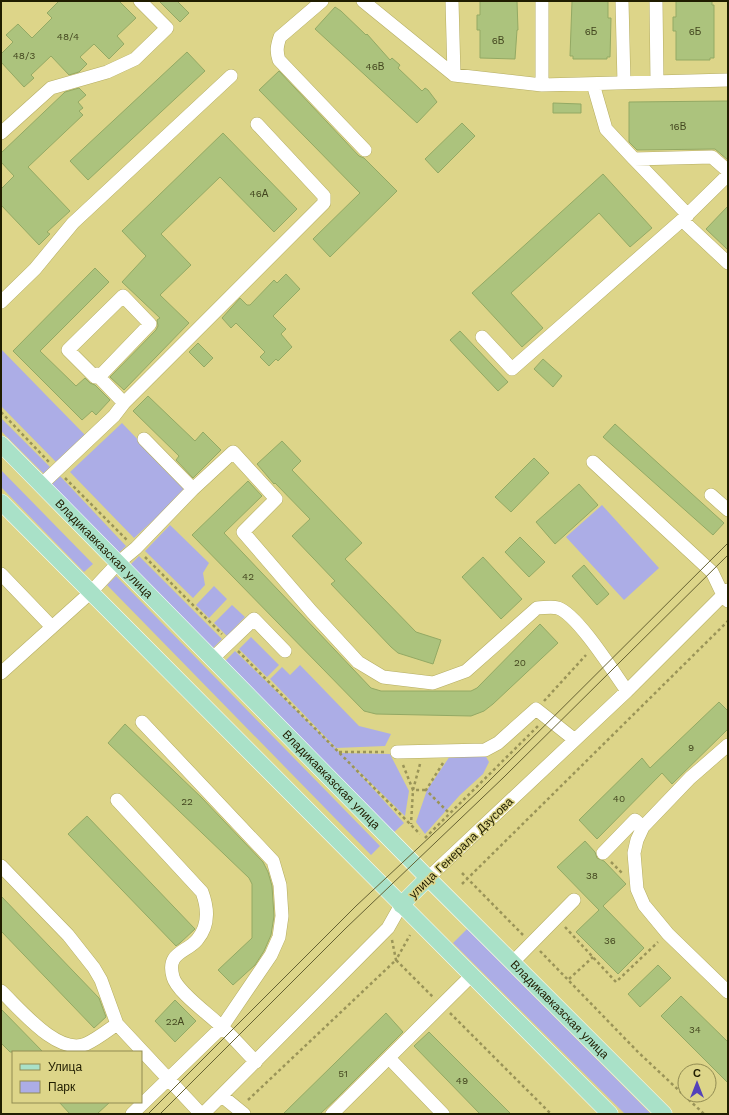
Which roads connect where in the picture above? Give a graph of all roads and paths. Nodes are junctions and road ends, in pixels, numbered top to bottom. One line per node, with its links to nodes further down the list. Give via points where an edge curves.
1 (140, 1): 16 (street, via 167,28 135,60 107,72 51,88)
2 (322, 1): 17 (street, via 280,37 277,46 279,60)
3 (363, 1): 8 (street)
4 (452, 1): 8 (street)
5 (542, 1): 14 (street)
6 (622, 1): 12 (street)
7 (656, 1): 11 (street)
8 (454, 75): 14 (street)
9 (231, 76): 23 (street, via 73,223 35,269)
10 (728, 80): 11 (street)
11 (657, 82): 12 (street)
12 (624, 83): 13 (street)
13 (593, 84): 14 (street); 18 (street, via 606,129)
14 (542, 85)
15 (257, 124): 26 (street, via 324,196 324,203)
16 (1, 133)
17 (365, 150)
18 (634, 159): 19 (street, via 712,157); 21 (street)
19 (728, 171)
20 (728, 175): 21 (street)
21 (685, 218): 22 (street); 24 (street, via 512,369)
22 (728, 263)
23 (1, 302)
24 (482, 337)
25 (99, 377): 25 (street, via 150,324 123,296 68,350 95,377 97,374); 26 (street)
26 (124, 403): 31 (street, via 114,416)
27 (1, 412): 31 (path)
28 (144, 439): 33 (street)
29 (1, 444): 32 (main road, Владикавказская улица)
30 (593, 462): 41 (street, via 712,572)
31 (57, 470): 32 (street); 37 (path)
32 (41, 486): 38 (main road, Владикавказская улица)
33 (193, 489): 37 (street); 45 (street, via 233,452 276,499 243,532 358,662 383,677 433,683 466,671 537,608 559,609 573,618)
34 (711, 495): 36 (street)
35 (1, 502): 40 (main road)
36 (728, 510)
37 (136, 548): 38 (street); 44 (path)
38 (118, 563): 40 (street); 47 (main road, Владикавказская улица)
39 (1, 574): 43 (street)
40 (91, 592): 43 (street); 75 (main road)
41 (726, 595): 49 (street, улица Генерала Дзусова)
42 (728, 621): 71 (path)
43 (52, 627): 48 (street)
44 (230, 643): 46 (street, via 254,619); 47 (street); 56 (path)
45 (594, 646): 49 (street); 50 (path)
46 (285, 651)
47 (212, 659): 70 (main road, Владикавказская улица)
48 (1, 672)
49 (627, 691): 53 (street, улица Генерала Дзусова)
50 (536, 709): 51 (street); 55 (street, via 498,743 485,750)
51 (547, 717): 53 (street); 62 (path)
52 (142, 722): 91 (street, via 273,861 280,885 282,916 279,937 272,955)
53 (575, 740): 70 (street, улица Генерала Дзусова)
54 (728, 745): 64 (street, via 690,778)
55 (451, 751): 58 (street); 60 (path)
56 (339, 752): 57 (path); 63 (path)
57 (397, 752): 58 (street); 59 (path)
58 (424, 752): 59 (path)
59 (413, 790): 60 (path); 63 (path)
60 (426, 790): 62 (path)
61 (116, 800): 91 (street, via 202,892 207,905 206,922 197,940 176,954 171,968 173,979 182,990)
62 (450, 814): 66 (path)
63 (410, 824): 65 (path)
64 (643, 827): 67 (street, via 635,820); 73 (street, via 634,854)
65 (420, 834)
66 (425, 838)
67 (603, 853): 73 (path)
68 (1, 866): 90 (street, via 68,934 94,968 101,980)
69 (462, 873): 71 (path)
70 (428, 878): 75 (main road, улица Генерала Дзусова); 83 (main road, Владикавказская улица)
71 (468, 879): 72 (path); 80 (path)
72 (462, 884)
73 (637, 889): 77 (street, via 644,905)
74 (574, 900): 76 (street)
75 (401, 905): 84 (main road); 95 (street, улица Генерала Дзусова, via 388,928)
76 (556, 918): 80 (street); 81 (path)
77 (668, 934): 81 (path, via 616,982); 87 (street)
78 (410, 935): 82 (path)
79 (392, 938): 82 (path)
80 (531, 943): 83 (street); 85 (path)
81 (593, 957): 85 (path)
82 (396, 960): 88 (path); 98 (path)
83 (512, 963): 106 (main road, Владикавказская улица)
84 (472, 975): 94 (street); 105 (main road)
85 (569, 979): 107 (path, via 638,1052)
86 (1, 991): 90 (street, via 54,1040 69,1046 84,1045)
87 (728, 992)
88 (433, 997)
89 (448, 1012): 104 (path)
90 (116, 1024): 92 (street)
91 (222, 1027): 95 (street); 96 (street)
92 (142, 1051)
93 (142, 1052): 96 (street)
94 (389, 1058): 102 (street); 103 (street)
95 (256, 1062): 97 (street, улица Генерала Дзусова)
96 (168, 1079): 99 (street); 100 (street)
97 (222, 1096): 100 (street, улица Генерала Дзусова); 101 (street)
98 (248, 1100)
99 (132, 1114)
100 (202, 1114)
101 (244, 1114)
102 (332, 1114)
103 (443, 1114)
104 (551, 1114)
105 (610, 1114)
106 (664, 1114)
107 (704, 1114)

